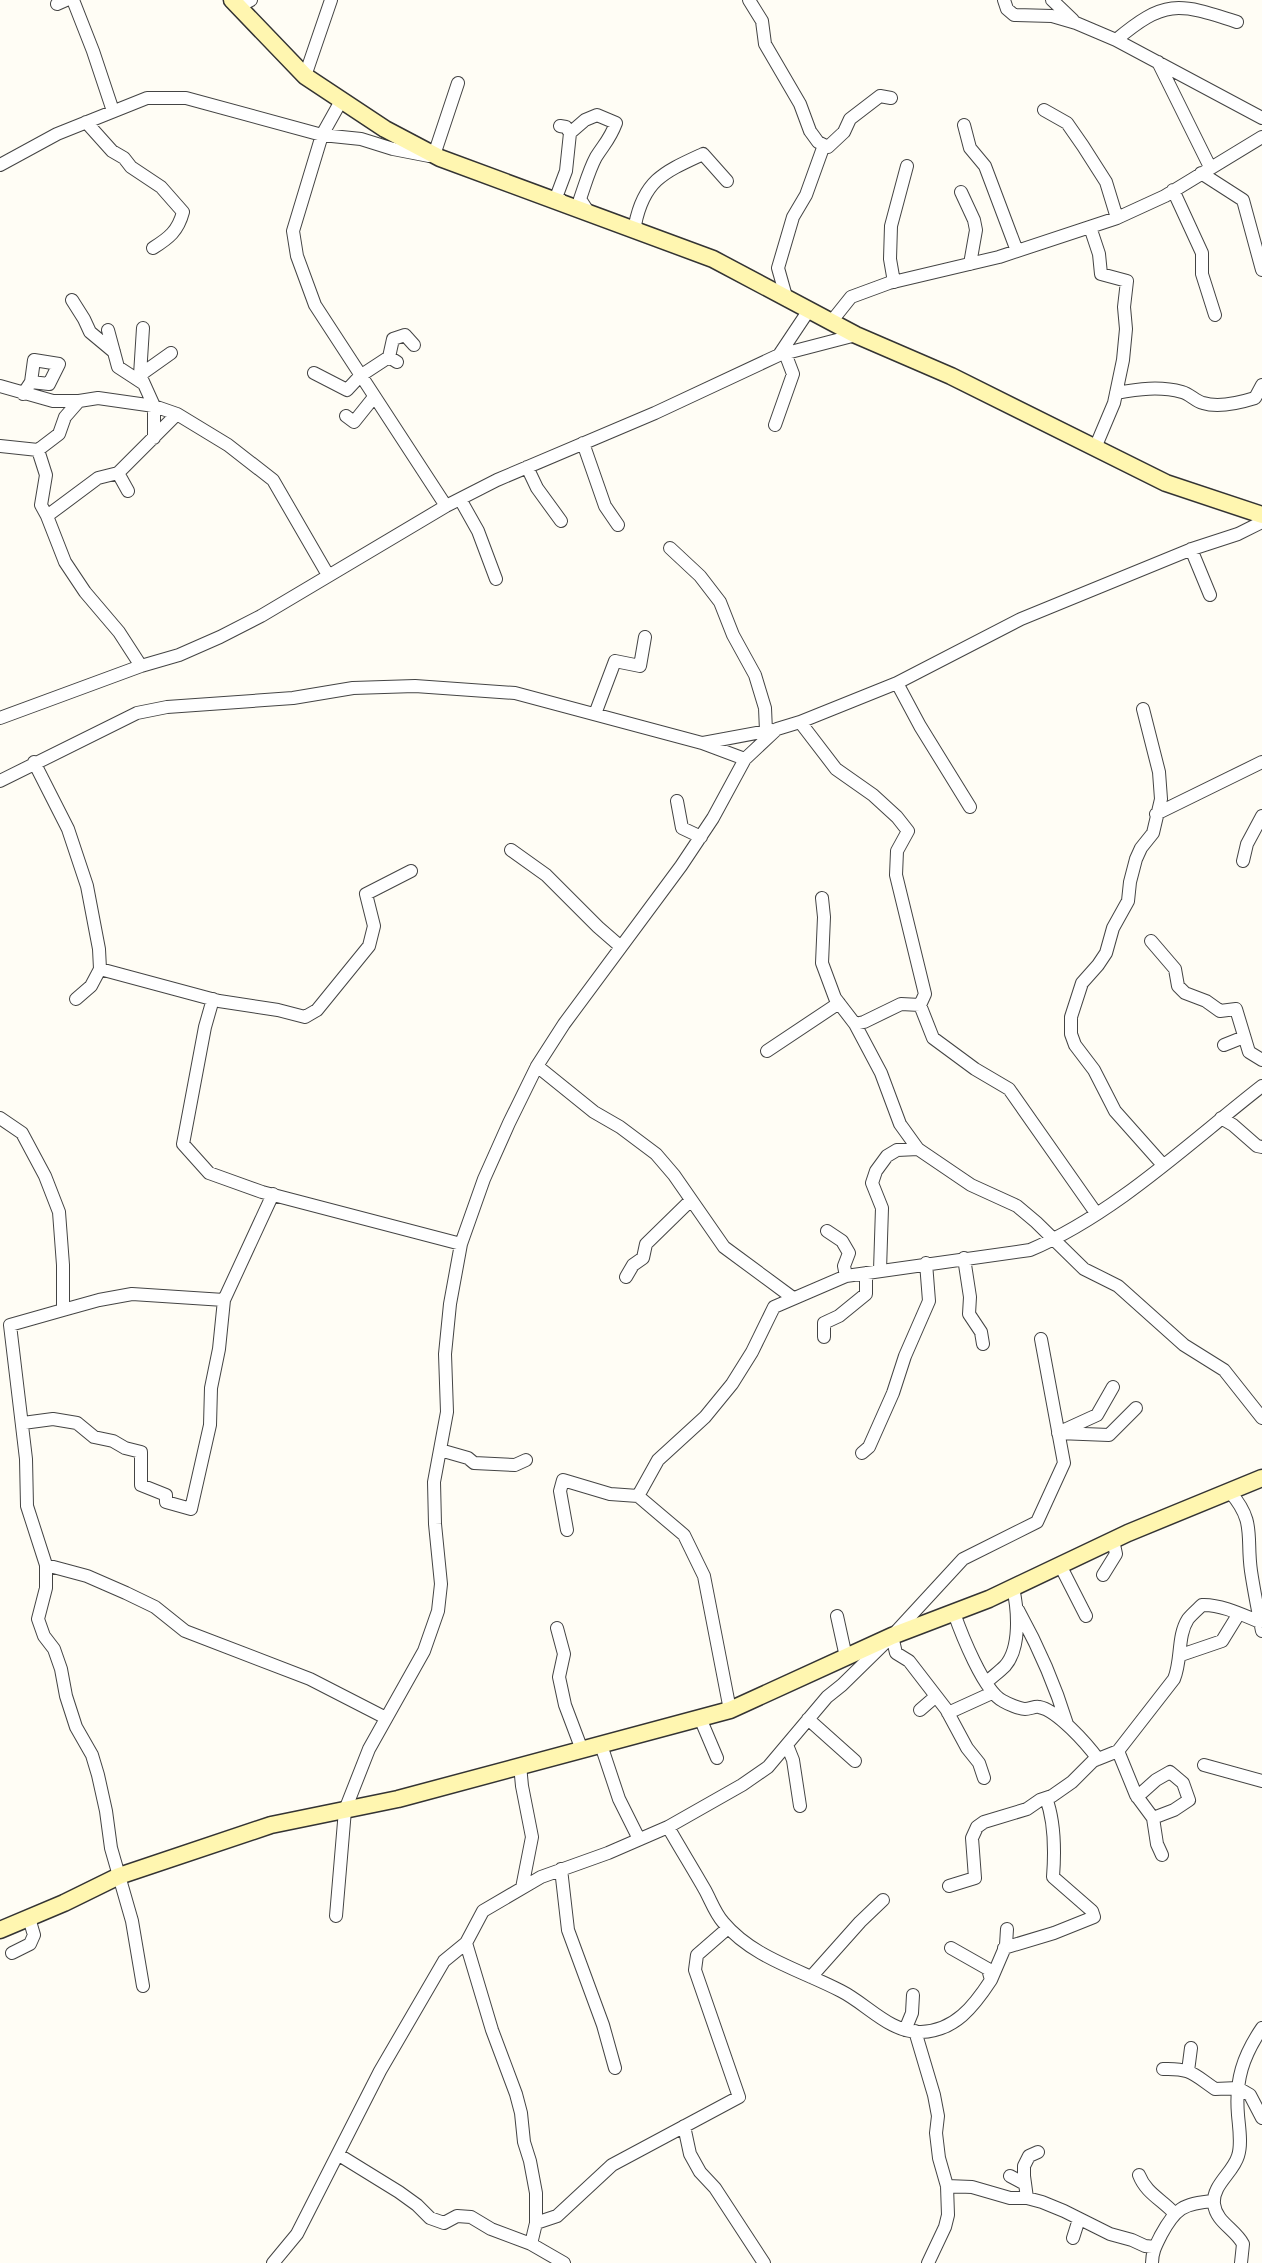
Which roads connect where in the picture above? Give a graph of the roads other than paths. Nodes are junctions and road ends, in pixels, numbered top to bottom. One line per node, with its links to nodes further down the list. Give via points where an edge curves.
1 (73, 0): 16 (street)
2 (331, 0): 11 (street)
3 (749, 0): 22 (street, via 762,21 765,44 800,104 810,131)
4 (1004, 0): 8 (street, via 1014,15 1052,16)
5 (1053, 0): 8 (street)
6 (241, 2): 11 (street)
7 (1237, 22): 9 (street, via 1172,2 1157,5 1139,17)
8 (1076, 23): 9 (street)
9 (1116, 40): 10 (street)
10 (1158, 62): 17 (street); 26 (street)
11 (305, 76): 14 (street)
12 (458, 83): 23 (street)
13 (891, 98): 22 (street, via 880,96 850,119 844,132 828,147)
14 (341, 100): 20 (street); 23 (street)
15 (1044, 110): 32 (street, via 1067,123 1083,146 1106,182)
16 (113, 111): 18 (street); 20 (street, via 147,98 186,98)
17 (1262, 118)
18 (86, 122): 24 (street); 35 (street, via 112,151 161,187 183,212 172,236)
19 (964, 125): 36 (street, via 970,148 985,166)
20 (322, 135): 23 (street, via 361,139); 53 (street, via 293,231 297,256 315,305)
21 (1262, 137): 26 (street)
22 (824, 145): 41 (street, via 778,268)
23 (437, 157): 30 (street)
24 (0, 165)
25 (907, 166): 39 (street, via 891,226)
26 (1206, 170): 28 (street); 38 (street, via 1243,200)
27 (727, 181): 34 (street, via 703,154 674,167 658,177 638,209 635,225)
28 (1173, 190): 32 (street); 43 (street, via 1202,253 1202,274)
29 (961, 192): 37 (street, via 976,230)
30 (563, 203): 31 (street); 31 (street, via 557,195 566,171 565,130 597,115 616,123 610,140 596,157 580,199)
31 (589, 213): 34 (street)
32 (1117, 218): 33 (street)
33 (1090, 227): 36 (street); 59 (street, via 1101,274 1127,281 1125,339)
34 (641, 233): 41 (street, via 713,260)
35 (153, 248)
36 (1017, 251): 37 (street)
37 (970, 264): 39 (street)
38 (1262, 270)
39 (894, 282): 44 (street, via 851,297)
40 (72, 300): 49 (street, via 90,332)
41 (788, 300): 42 (street)
42 (809, 310): 44 (street); 51 (street)
43 (1215, 315)
44 (831, 322): 47 (street)
45 (143, 328): 54 (street)
46 (108, 330): 49 (street)
47 (856, 335): 51 (street); 69 (street, via 951,376)
48 (414, 345): 53 (street, via 405,335 393,339 393,360)
49 (114, 352): 54 (street, via 118,367)
50 (171, 353): 54 (street)
51 (782, 354): 65 (street, via 793,374); 67 (street)
52 (314, 373): 53 (street, via 347,390)
53 (360, 376): 60 (street)
54 (142, 380): 62 (street)
55 (31, 381): 58 (street)
56 (1262, 385): 59 (street, via 1255,398 1238,403 1202,403 1184,393 1146,388)
57 (0, 386): 58 (street)
58 (23, 393): 61 (street, via 53,401)
59 (1116, 393): 69 (street)
60 (374, 397): 64 (street, via 354,422); 75 (street)
61 (79, 401): 62 (street, via 98,398); 70 (street, via 65,417 59,434)
62 (154, 406): 63 (street); 66 (street)
63 (177, 414): 66 (street); 83 (street, via 228,445 273,480)
64 (346, 416)
65 (775, 424)
66 (154, 438): 72 (street)
67 (583, 443): 71 (street); 80 (street, via 605,506)
68 (0, 446): 70 (street)
69 (1095, 448): 76 (street, via 1166,483)
70 (38, 450): 77 (street, via 46,475 41,505)
71 (527, 467): 74 (street); 78 (street)
72 (118, 473): 73 (street); 77 (street, via 98,478)
73 (128, 490)
74 (460, 499): 75 (street); 84 (street, via 478,531)
75 (446, 506): 83 (street)
76 (1262, 515)
77 (48, 516): 87 (street, via 65,562)
78 (561, 521)
79 (1262, 522): 82 (street)
80 (618, 525)
81 (670, 548): 93 (street, via 720,602 755,675)
82 (1191, 549): 85 (street); 88 (street, via 1021,619)
83 (328, 575): 87 (street, via 220,637)
84 (496, 579)
85 (1210, 595)
86 (645, 637): 90 (street, via 640,666 615,661)
87 (141, 666): 91 (street)
88 (897, 683): 92 (street); 100 (street)
89 (1143, 709): 101 (street, via 1159,772 1161,799)
90 (595, 714): 94 (street); 96 (street, via 514,693 415,686 353,688 293,698 137,712)
91 (0, 718)
92 (800, 722): 93 (street); 114 (street, via 836,769 873,795 908,831 897,851 896,875 926,994)
93 (772, 730): 94 (street); 95 (street)
94 (702, 743): 95 (street)
95 (745, 759): 103 (street)
96 (34, 762): 98 (street); 110 (street, via 68,829 87,886)
97 (1262, 762): 101 (street)
98 (0, 781)
99 (676, 801): 103 (street, via 682,828)
100 (970, 807)
101 (1156, 814): 126 (street, via 1153,834 1136,859 1128,901 1113,928 1106,953 1082,983 1071,1017 1071,1034 1114,1111)
102 (1262, 816): 105 (street)
103 (701, 837): 109 (street)
104 (511, 850): 109 (street, via 546,875)
105 (1243, 861)
106 (411, 871): 112 (street, via 366,894 374,926 369,946 317,1010 305,1017)
107 (822, 898): 113 (street, via 822,963)
108 (1151, 941): 116 (street, via 1174,969 1178,986 1185,993 1220,1011 1236,1009)
109 (621, 947): 120 (street)
110 (100, 969): 111 (street, via 91,986); 112 (street)
111 (76, 999)
112 (213, 999): 127 (street, via 183,1144 208,1173)
113 (839, 1003): 115 (street); 118 (street)
114 (920, 1005): 115 (street, via 901,1005); 129 (street, via 933,1038 1009,1089)
115 (855, 1024): 125 (street, via 881,1073 900,1124)
116 (1244, 1037): 117 (street); 119 (street, via 1249,1052)
117 (1224, 1045)
118 (767, 1051)
119 (1262, 1060)
120 (537, 1066): 128 (street, via 594,1112 656,1154); 132 (street, via 484,1179)
121 (1262, 1086): 123 (street)
122 (0, 1118): 141 (street, via 22,1133 59,1212)
123 (1221, 1118): 124 (street); 126 (street)
124 (1262, 1147)
125 (918, 1149): 131 (street, via 971,1185 1017,1206); 135 (street, via 897,1150 887,1156 872,1183 882,1208)
126 (1163, 1165): 129 (street)
127 (273, 1194): 132 (street); 140 (street)
128 (691, 1200): 138 (street, via 646,1244 643,1258); 139 (street, via 724,1247)
129 (1096, 1213): 131 (street)
130 (826, 1230): 137 (street, via 842,1241 849,1253 844,1266)
131 (1054, 1240): 133 (street, via 1030,1250); 148 (street, via 1084,1269 1118,1287 1184,1345 1224,1370)
132 (461, 1244): 151 (street, via 448,1324 447,1412)
133 (964, 1258): 134 (street); 145 (street, via 969,1314 981,1332)
134 (926, 1263): 135 (street); 152 (street, via 929,1301 893,1393 869,1447)
135 (880, 1270): 136 (street)
136 (866, 1273): 137 (street); 143 (street, via 866,1294 824,1323)
137 (846, 1276): 139 (street)
138 (626, 1277)
139 (793, 1298): 156 (street, via 774,1307 732,1384 705,1417 658,1460)
140 (224, 1300): 141 (street, via 132,1294); 149 (street, via 211,1388 210,1425 191,1509 166,1503 166,1495 141,1485 141,1452 94,1437 77,1424 53,1419)
141 (63, 1310): 142 (street)
142 (5, 1326): 149 (street)
143 (824, 1337)
144 (1041, 1339): 150 (street)
145 (983, 1344)
146 (1113, 1387): 150 (street, via 1097,1415)
147 (1136, 1408): 150 (street, via 1109,1434)
148 (1262, 1418)
149 (23, 1423): 159 (street, via 27,1506)
150 (1058, 1433): 170 (street, via 1064,1463 1037,1522 963,1559)
151 (440, 1450): 153 (street, via 474,1463 515,1465); 178 (street, via 434,1482 441,1584 438,1611 424,1652)
152 (862, 1453)
153 (526, 1460)
154 (1262, 1478): 155 (street)
155 (1230, 1492): 158 (street); 168 (street, via 1242,1506 1248,1522)
156 (638, 1496): 157 (street, via 610,1494 563,1480); 175 (street, via 684,1535 694,1552 706,1585)
157 (567, 1530)
158 (1113, 1540): 160 (street); 161 (street, via 1116,1554)
159 (46, 1565): 178 (street, via 87,1576 126,1593 155,1607 185,1631 301,1676); 202 (street, via 46,1588 38,1619 54,1649 76,1727 92,1755)
160 (1060, 1565): 162 (street); 167 (street)
161 (1103, 1575)
162 (1013, 1588): 163 (street); 164 (street)
163 (1018, 1610): 173 (street, via 1010,1657); 181 (street, via 1057,1692)
164 (954, 1612): 170 (street); 173 (street, via 969,1651)
165 (1238, 1615): 168 (street); 171 (street, via 1222,1641); 171 (street, via 1218,1606 1202,1605 1188,1619)
166 (837, 1616): 172 (street)
167 (1086, 1616)
168 (1261, 1626)
169 (557, 1628): 184 (street, via 564,1654 561,1686)
170 (892, 1636): 172 (street); 174 (street, via 896,1653 909,1661); 180 (street)
171 (1180, 1655): 185 (street, via 1174,1679)
172 (846, 1657): 175 (street)
173 (990, 1688): 177 (street); 181 (street, via 1003,1701 1023,1709 1040,1707)
174 (935, 1697): 176 (street); 177 (street)
175 (730, 1710): 179 (street)
176 (920, 1710)
177 (948, 1713): 191 (street)
178 (386, 1718): 196 (street)
179 (700, 1718): 182 (street); 186 (street)
180 (808, 1719): 183 (street); 188 (street)
181 (1067, 1724): 187 (street)
182 (601, 1745): 184 (street); 199 (street, via 619,1799)
183 (788, 1745): 195 (street); 198 (street, via 768,1767 742,1785)
184 (582, 1750): 189 (street)
185 (1118, 1751): 187 (street); 193 (street)
186 (717, 1758)
187 (1098, 1759): 194 (street)
188 (855, 1761)
189 (520, 1765): 196 (street); 204 (street, via 532,1837)
190 (1204, 1765): 192 (street)
191 (984, 1778)
192 (1262, 1782)
193 (1137, 1797): 197 (street); 197 (street, via 1170,1772 1183,1783 1188,1800)
194 (1046, 1798): 203 (street, via 977,1827 972,1838 975,1878); 213 (street, via 1055,1849 1053,1876 1094,1917)
195 (800, 1806)
196 (345, 1810): 202 (street, via 271,1825); 206 (street)
197 (1153, 1818): 200 (street)
198 (668, 1827): 199 (street); 208 (street)
199 (639, 1839): 201 (street)
200 (1162, 1855)
201 (561, 1869): 204 (street); 222 (street, via 568,1930)
202 (119, 1875): 207 (street); 217 (street)
203 (949, 1886)
204 (522, 1888): 211 (street, via 483,1911)
205 (883, 1900): 215 (street)
206 (336, 1916)
207 (29, 1918): 210 (street); 214 (street, via 34,1935 30,1944)
208 (728, 1928): 215 (street, via 762,1954); 228 (street, via 697,1955 695,1970 740,2097)
209 (1007, 1929): 213 (street)
210 (0, 1930)
211 (466, 1943): 230 (street, via 444,1961 380,2071); 239 (street, via 521,2113 536,2193)
212 (951, 1948): 216 (street, via 988,1969)
213 (1004, 1948): 216 (street)
214 (12, 1953)
215 (811, 1977): 220 (street, via 841,1991 885,2021)
216 (991, 1980): 220 (street, via 957,2022 937,2030)
217 (143, 1986)
218 (914, 1995): 220 (street)
219 (1262, 2028): 225 (street, via 1249,2047)
220 (910, 2031): 234 (street, via 934,2095 939,2158)
221 (1191, 2048): 224 (street)
222 (615, 2068)
223 (1163, 2069): 224 (street)
224 (1188, 2071): 225 (street, via 1215,2090)
225 (1238, 2088): 226 (street); 236 (street, via 1239,2154 1218,2187)
226 (1259, 2106): 227 (street)
227 (1262, 2118)
228 (684, 2126): 239 (street, via 612,2165 557,2216); 245 (street, via 690,2154 700,2172 715,2188)
229 (1038, 2152): 233 (street, via 1029,2156 1024,2166)
230 (339, 2155): 241 (street, via 399,2192 430,2218 444,2223 457,2216 471,2217); 243 (street, via 297,2234)
231 (1139, 2175): 237 (street, via 1149,2193)
232 (1010, 2176): 233 (street)
233 (1025, 2184): 235 (street)
234 (948, 2186): 235 (street); 246 (street, via 948,2215)
235 (1027, 2198): 238 (street)
236 (1214, 2201): 237 (street, via 1196,2202); 248 (street, via 1221,2221 1243,2244)
237 (1174, 2213): 242 (street)
238 (1079, 2219): 240 (street); 242 (street, via 1110,2234)
239 (536, 2223): 241 (street)
240 (1073, 2238)
241 (531, 2244): 244 (street)
242 (1155, 2247): 247 (street)
243 (273, 2263)
244 (564, 2263)
245 (764, 2263)
246 (928, 2263)
247 (1152, 2263)
248 (1241, 2263)

